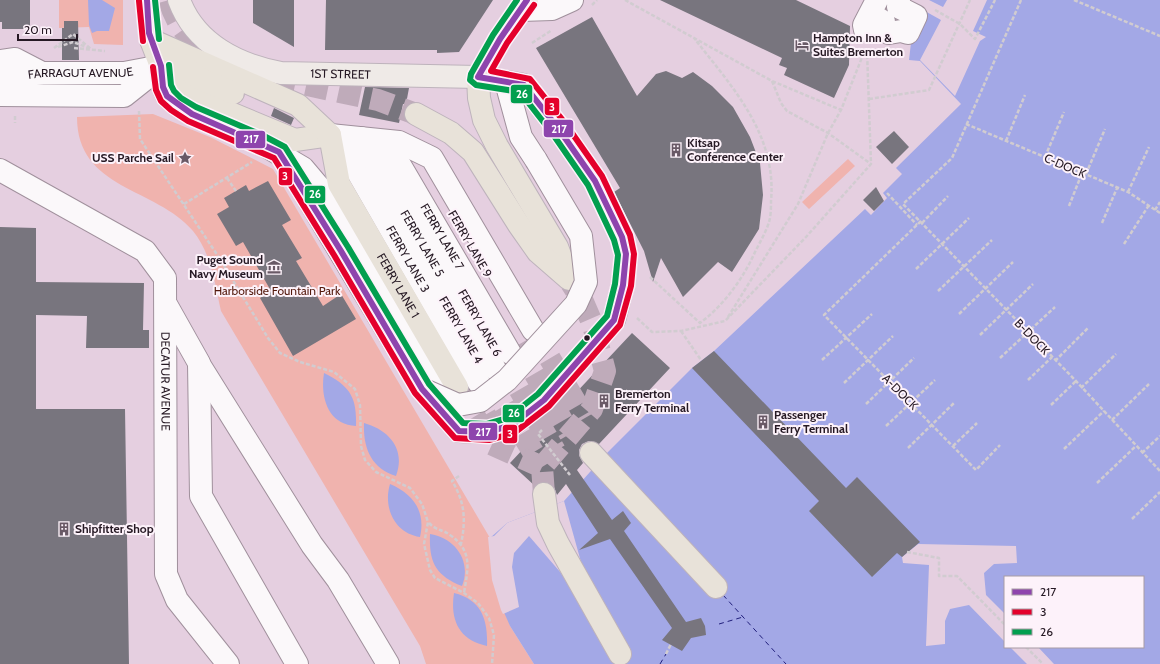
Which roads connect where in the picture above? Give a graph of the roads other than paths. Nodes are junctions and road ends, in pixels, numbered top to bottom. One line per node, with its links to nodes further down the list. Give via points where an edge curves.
1 (147, 0): 9 (highway, via 151,40)
2 (179, 0): 7 (main road, 1ST STREET, via 194,27)
3 (572, 0): 6 (street, via 552,9)
4 (876, 0): 5 (street, via 864,25 865,30 874,29 879,19 884,22 884,28 889,32 908,33 916,16 898,7)
5 (897, 0)
6 (524, 5): 11 (main road)
7 (210, 44): 9 (street, FARRAGUT AVENUE); 11 (main road, 1ST STREET, via 235,60 281,73)
8 (0, 60): 10 (street, via 15,59)
9 (177, 62): 10 (street, FARRAGUT AVENUE, via 124,73); 14 (street, FARRAGUT AVENUE, via 124,96); 16 (highway, via 298,105); 16 (highway, via 178,87 206,103 295,140); 17 (street, via 163,87 167,96 176,104 192,114)
10 (42, 73): 12 (street, FARRAGUT AVENUE)
11 (478, 76): 13 (street); 15 (highway, via 484,120 557,247 569,279 538,252 473,152 451,133)
12 (0, 79)
13 (506, 82): 22 (street, bridge, via 521,137 581,236 586,282 576,304 507,380 480,401 458,405); 22 (street, bridge, via 524,85 595,181 622,237 626,254 623,285 614,320 544,400 512,425 488,432 459,431)
14 (0, 95)
15 (416, 114)
16 (372, 143): 21 (street); 21 (street, FERRY LANE 5); 21 (street); 21 (street); 21 (highway, FERRY LANE 1, via 339,184)
17 (279, 152): 22 (street); 22 (street, via 303,168 325,194 350,232)
18 (0, 170): 19 (street, DECATUR AVENUE, via 145,251 165,278)
19 (167, 306): 20 (street); 27 (street, DECATUR AVENUE, via 164,387 166,574 178,600)
20 (199, 363): 28 (street, via 202,496); 29 (street, via 312,545 338,580)
21 (498, 363)
22 (429, 384)
23 (591, 453): 25 (highway)
24 (544, 494): 26 (highway, via 548,523)
25 (716, 587)
26 (620, 654)
27 (228, 664)
28 (297, 664)
29 (388, 664)

